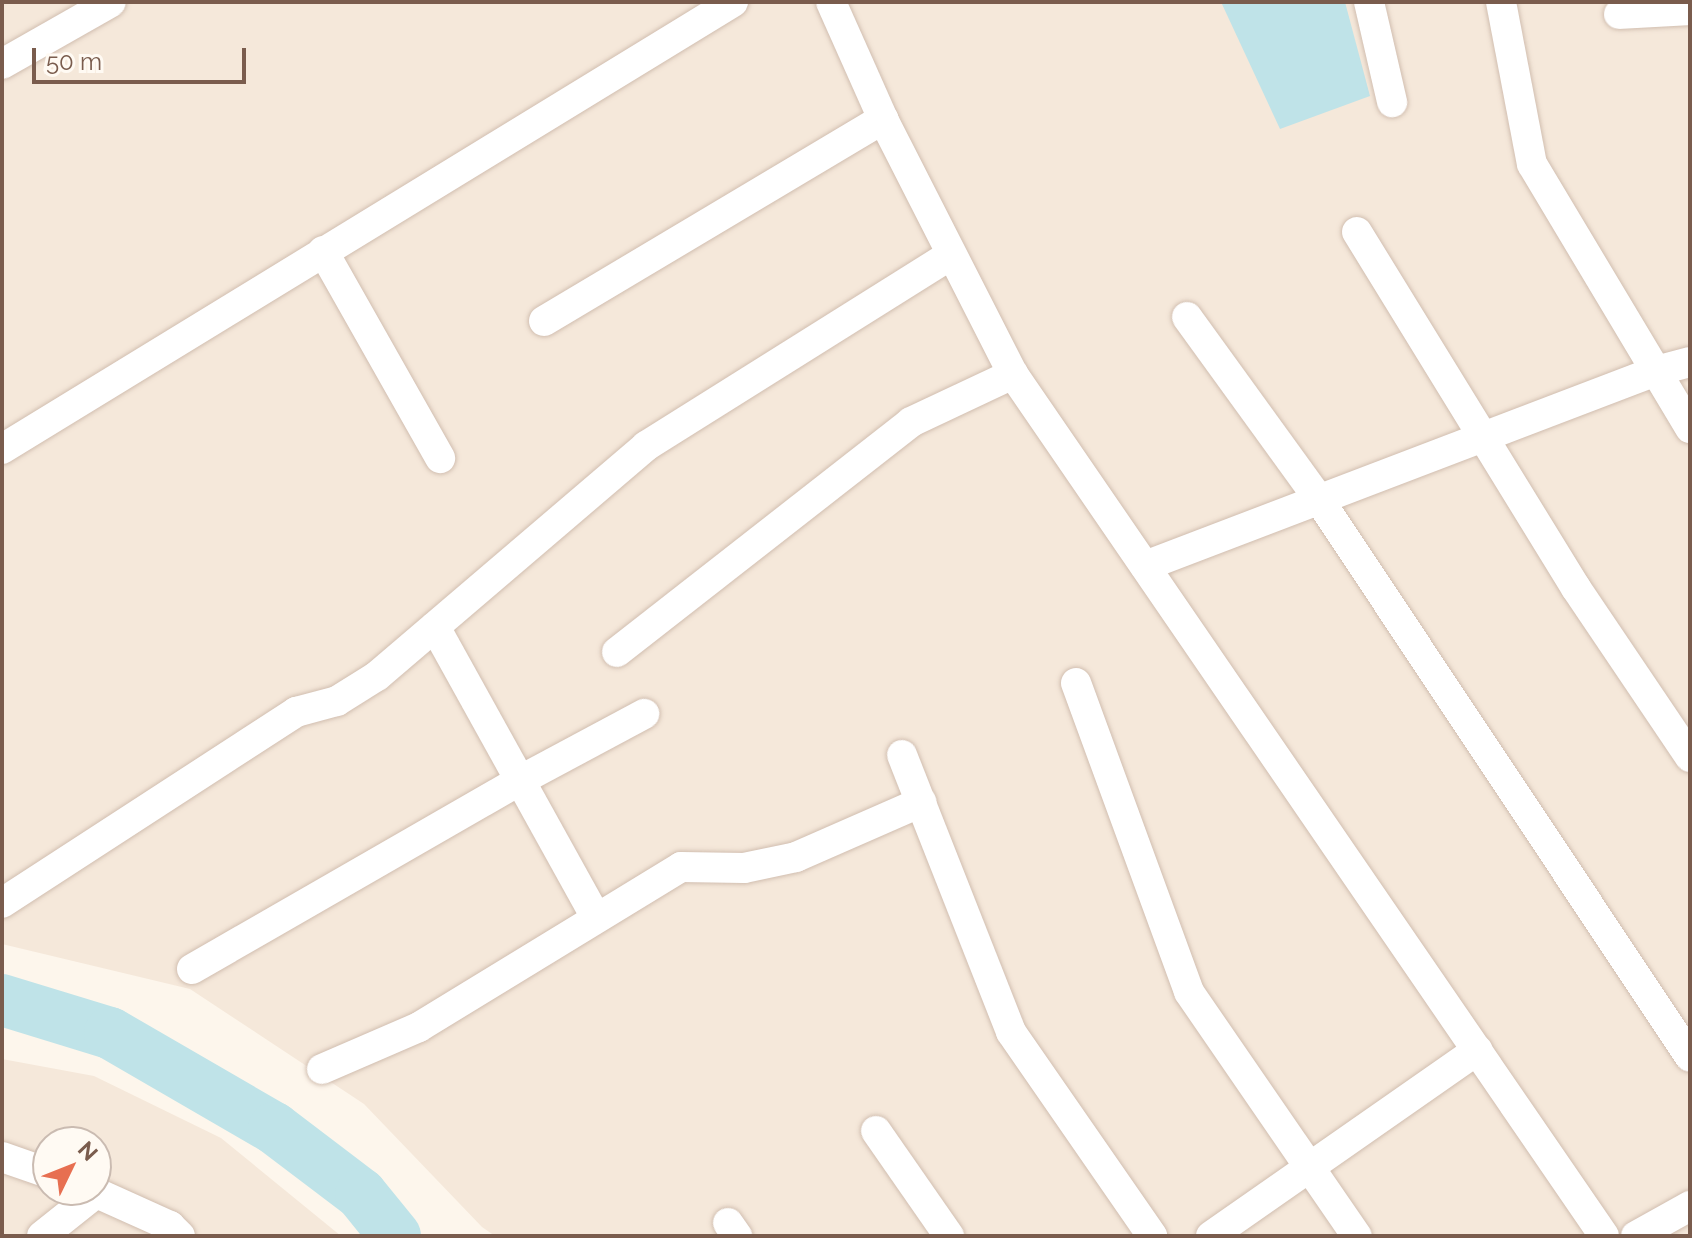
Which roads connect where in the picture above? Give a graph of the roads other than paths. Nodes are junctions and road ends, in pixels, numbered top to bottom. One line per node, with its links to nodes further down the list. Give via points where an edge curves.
1 (111, 2): 8 (street)
2 (733, 2): 12 (street)
3 (831, 2): 10 (street)
4 (1369, 2): 9 (street)
5 (1501, 2): 17 (street, via 1532,164)
6 (1690, 10): 7 (street)
7 (1619, 14)
8 (2, 64)
9 (1392, 102)
10 (883, 119): 13 (street); 15 (street)
11 (1357, 232): 20 (street)
12 (323, 251): 21 (street); 22 (street)
13 (950, 255): 18 (street); 25 (street, via 646,446)
14 (1187, 317): 23 (street)
15 (544, 321)
16 (1690, 362): 17 (street)
17 (1656, 371): 19 (street); 20 (street)
18 (1013, 374): 24 (street); 26 (street, via 911,422)
19 (1690, 428)
20 (1483, 437): 23 (street); 30 (street)
21 (2, 449)
22 (440, 458)
23 (1318, 498): 24 (street); 37 (street)
24 (1145, 566): 36 (street)
25 (435, 627): 31 (street); 33 (street, via 377,676 337,701 296,712)
26 (617, 652)
27 (1076, 683): 42 (street, via 1189,992)
28 (644, 714): 31 (street)
29 (902, 755): 32 (street)
30 (1690, 757)
31 (521, 780): 34 (street); 35 (street)
32 (921, 802): 34 (street, via 796,857 744,868 681,867); 49 (street, via 1011,1032)
33 (2, 903)
34 (596, 917): 38 (street, via 419,1027)
35 (192, 969)
36 (1478, 1050): 42 (street); 52 (street)
37 (1690, 1057)
38 (322, 1069)
39 (876, 1131): 48 (street)
40 (2, 1157): 41 (street)
41 (32, 1167)
42 (1310, 1167): 50 (street); 51 (street)
43 (112, 1200): 47 (street, via 170,1226)
44 (76, 1206): 46 (street)
45 (1690, 1206): 53 (street)
46 (42, 1236)
47 (180, 1236)
48 (949, 1236)
49 (1152, 1236)
50 (1211, 1236)
51 (1357, 1236)
52 (1604, 1236)
53 (1636, 1236)

